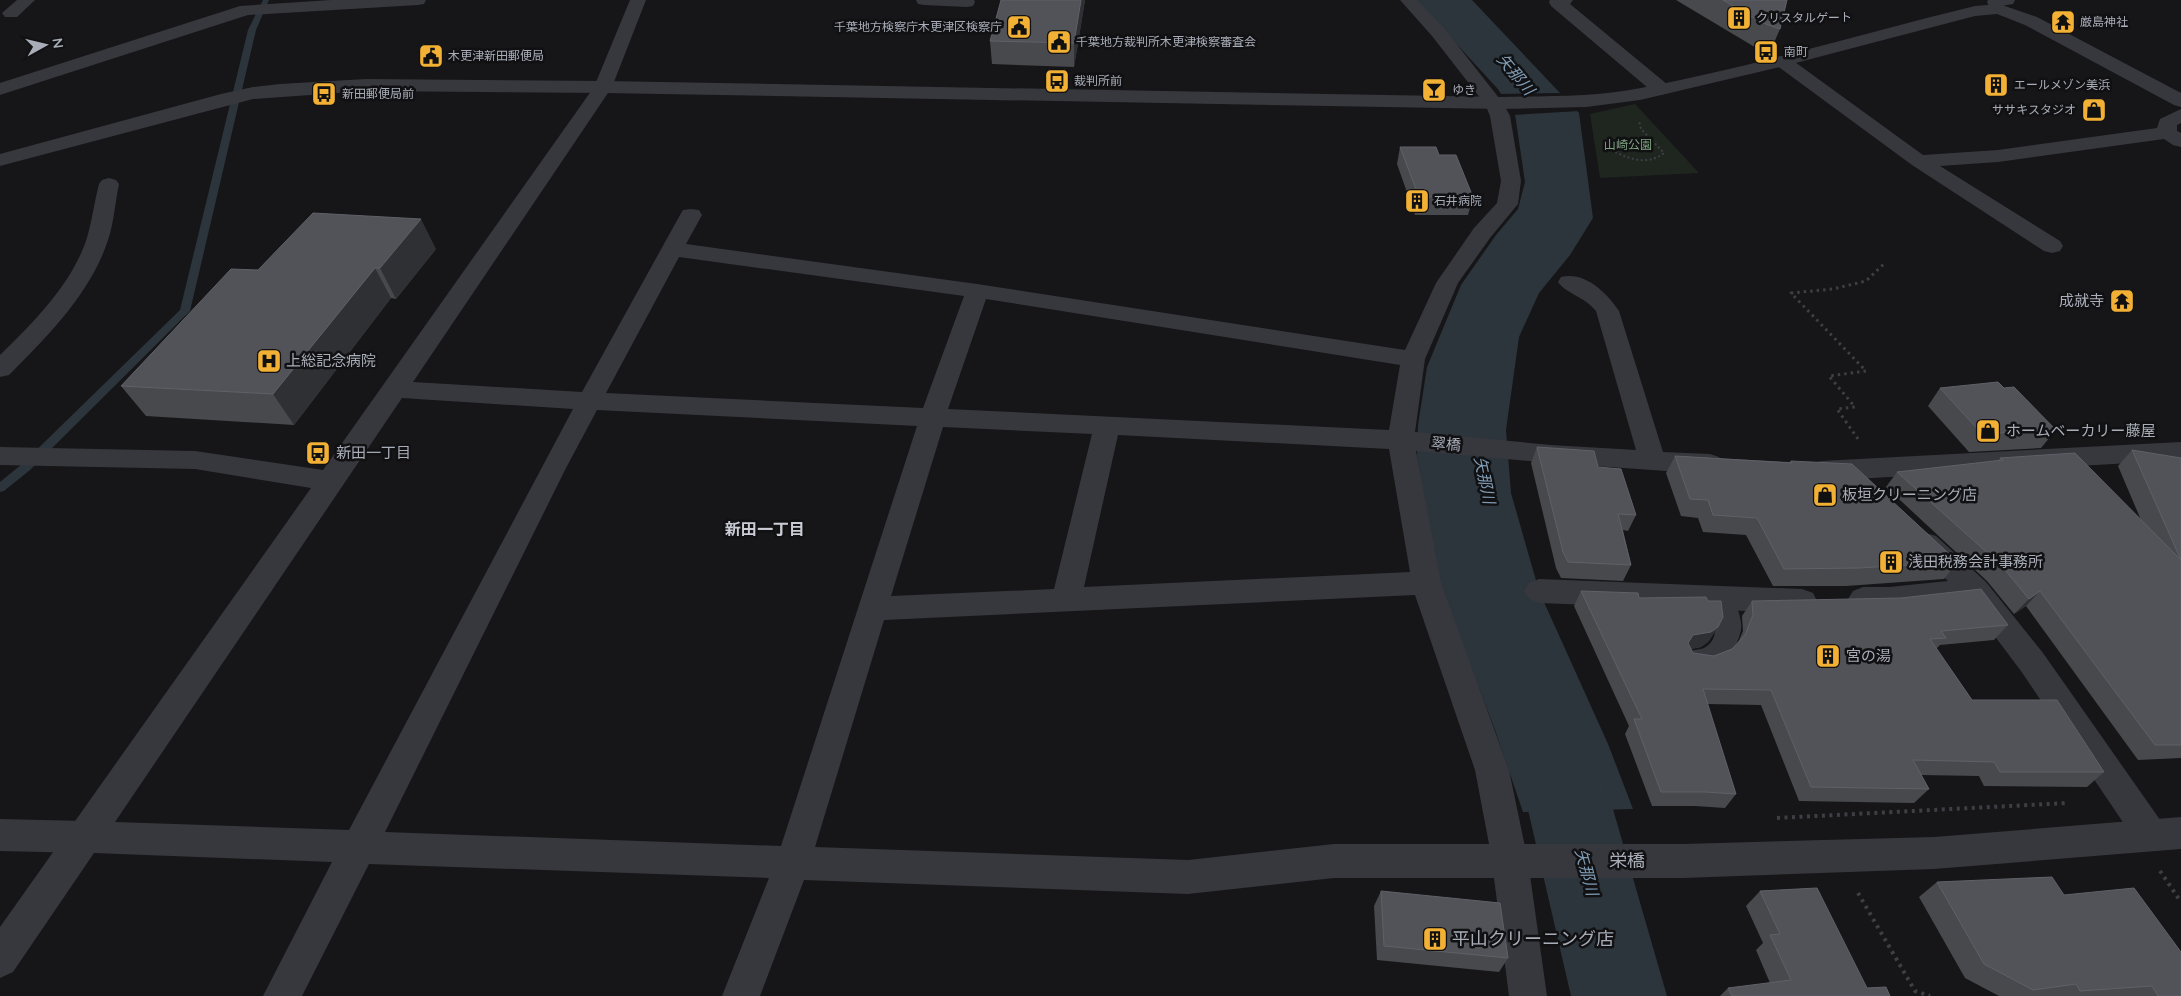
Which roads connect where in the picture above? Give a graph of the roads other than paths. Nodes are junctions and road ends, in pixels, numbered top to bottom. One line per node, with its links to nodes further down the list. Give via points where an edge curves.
1 (27, 0): 9 (street)
2 (418, 0): 12 (street, via 246,10)
3 (638, 0): 11 (street)
4 (924, 0): 7 (street)
5 (1408, 0): 15 (street)
6 (1559, 1): 13 (street)
7 (966, 2)
8 (1998, 3): 10 (street); 14 (street)
9 (11, 13)
10 (1782, 60): 13 (street); 19 (street)
11 (603, 86): 15 (street); 18 (street, via 366,85 253,93); 28 (street)
12 (0, 89)
13 (1661, 89): 15 (street, via 1586,101)
14 (2181, 101)
15 (1498, 103): 26 (street, via 1511,181 1507,204 1447,283)
16 (2181, 115): 17 (street, via 2167,123)
17 (2174, 138): 19 (street)
18 (0, 160)
19 (1919, 161): 22 (street)
20 (109, 184): 27 (street, via 94,247 70,292)
21 (691, 215): 23 (street)
22 (2052, 246)
23 (672, 249): 25 (street); 29 (street)
24 (1569, 282): 36 (street, via 1589,290 1614,322 1616,341)
25 (977, 290): 26 (street); 30 (street)
26 (1414, 358): 32 (street)
27 (0, 369)
28 (394, 389): 29 (street, 翠橋); 40 (street)
29 (589, 401): 30 (street, 翠橋); 52 (street)
30 (933, 417): 31 (street, 翠橋); 47 (street)
31 (1107, 426): 32 (street, 翠橋); 46 (street)
32 (1401, 440): 36 (street, 翠橋); 42 (street)
33 (2181, 451): 34 (street)
34 (2150, 453): 37 (street); 39 (street, via 1876,483 1847,470)
35 (4, 459): 40 (street, via 195,460)
36 (1652, 460): 38 (street, 翠橋)
37 (2181, 461)
38 (1731, 465)
39 (1800, 470)
40 (331, 481): 51 (street)
41 (1904, 523): 43 (street)
42 (1426, 583): 46 (street); 53 (street, via 1492,770)
43 (1976, 590): 45 (street, via 1889,599); 49 (street)
44 (1539, 591): 45 (street)
45 (1722, 599): 48 (lane, via 1729,628 1721,648 1708,659)
46 (1066, 600): 47 (street)
47 (873, 610): 54 (street)
48 (1693, 659)
49 (2166, 834): 53 (street, 栄橋, via 1934,853 1683,861)
50 (0, 835): 51 (street, 栄橋)
51 (84, 837): 52 (street, 栄橋); 55 (street)
52 (360, 846): 54 (street, 栄橋); 56 (street)
53 (1510, 861): 54 (street, 栄橋, via 1334,861 1188,877); 58 (street)
54 (793, 862): 57 (street)
55 (0, 959)
56 (282, 996)
57 (741, 996)
58 (1528, 996)

